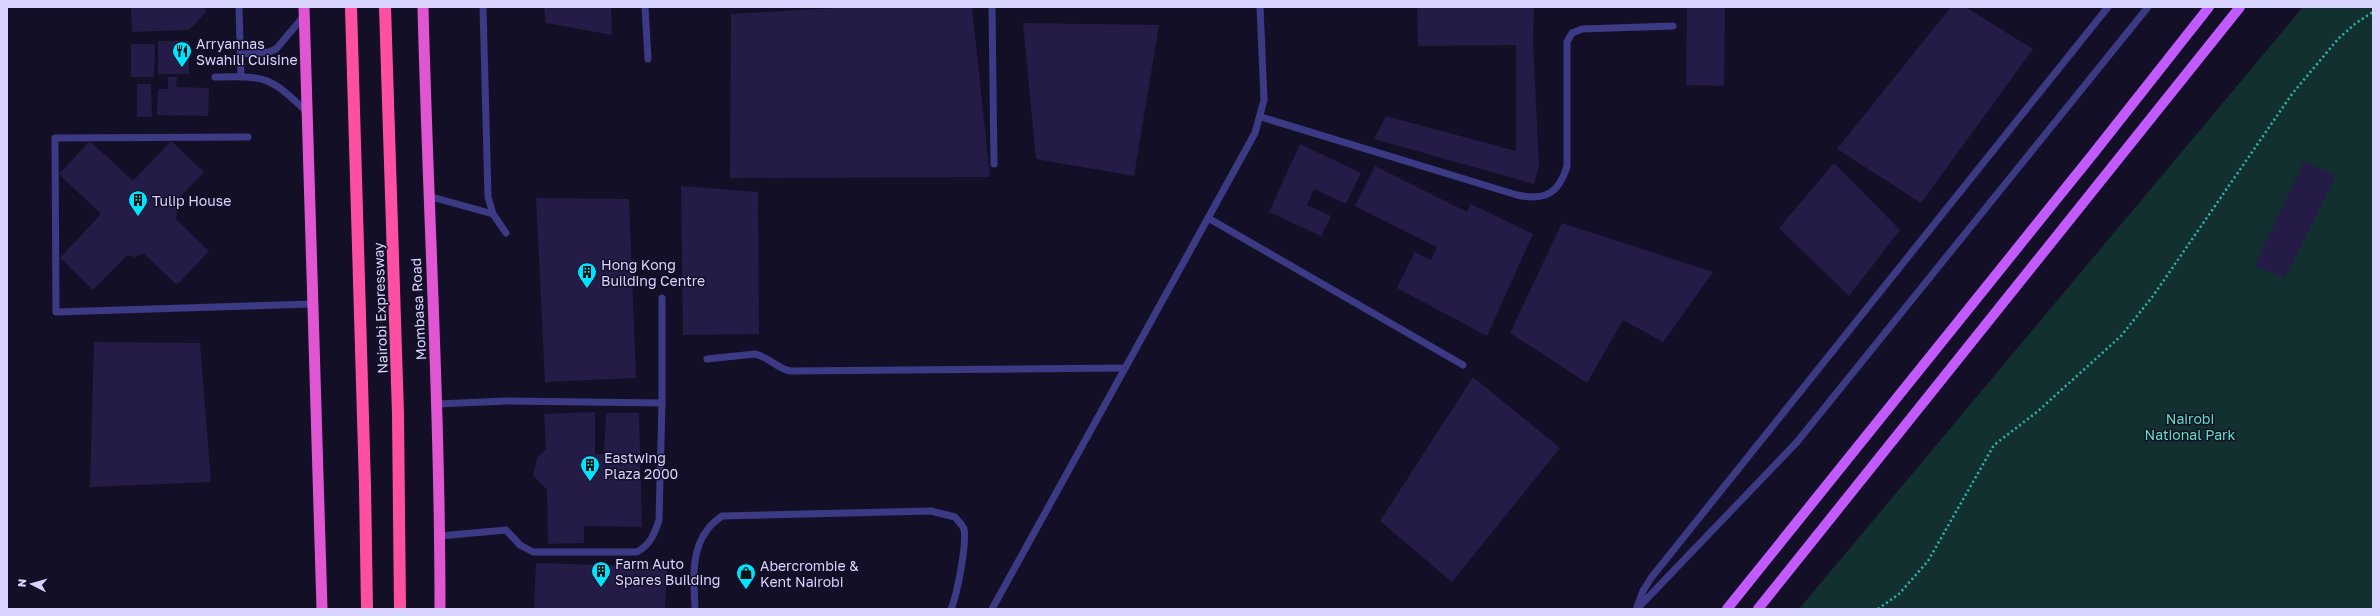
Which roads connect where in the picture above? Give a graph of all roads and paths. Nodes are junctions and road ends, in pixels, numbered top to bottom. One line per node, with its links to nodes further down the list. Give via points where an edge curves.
1 (239, 7): 16 (lane)
2 (351, 7): 37 (highway, Nairobi Expressway)
3 (385, 7): 38 (highway, Nairobi Expressway, via 398,414)
4 (423, 7): 24 (highway, Mombasa Road)
5 (483, 7): 25 (lane, via 488,197)
6 (645, 7): 17 (lane)
7 (992, 7): 23 (lane)
8 (1260, 7): 21 (lane, via 1264,83)
9 (2107, 7): 43 (lane, via 1651,578)
10 (2148, 7): 43 (lane, via 1797,442)
11 (2209, 7): 44 (main road)
12 (2240, 7): 45 (main road)
13 (304, 12): 16 (lane, via 276,49 269,52); 20 (highway)
14 (2373, 12): 46 (path, via 2338,39 2292,94 2153,296 2121,336 2037,412 1994,445 1928,561 1899,594)
15 (1673, 26): 21 (lane, via 1582,29 1572,33 1567,42 1567,166 1563,180 1554,191 1544,196 1516,195)
16 (240, 54): 18 (lane)
17 (648, 59)
18 (241, 76): 19 (lane); 20 (lane, via 273,82)
19 (215, 77)
20 (307, 112): 29 (highway)
21 (1261, 117): 26 (lane, via 1255,133)
22 (248, 137): 29 (lane, via 55,138 56,312)
23 (994, 164)
24 (428, 196): 25 (lane); 33 (highway, Mombasa Road)
25 (493, 214): 27 (lane)
26 (1208, 218): 31 (lane); 32 (lane)
27 (506, 233)
28 (662, 298): 34 (lane)
29 (313, 304): 36 (highway)
30 (706, 359): 32 (lane, via 762,355 782,369 790,371)
31 (1464, 365)
32 (1125, 368): 42 (lane)
33 (437, 404): 34 (lane, via 506,401); 35 (highway, Mombasa Road)
34 (662, 404): 35 (lane, via 659,520 656,531 643,549 637,552 533,552 520,545 506,530)
35 (440, 536): 39 (highway, Mombasa Road)
36 (322, 609)
37 (367, 609)
38 (400, 609)
39 (440, 609)
40 (695, 609): 41 (lane, via 694,570 699,547 707,529 722,516 931,511 955,517 964,530 962,561)
41 (950, 609)
42 (992, 609)
43 (1637, 609)
44 (1727, 609)
45 (1758, 609)
46 (1878, 609)

